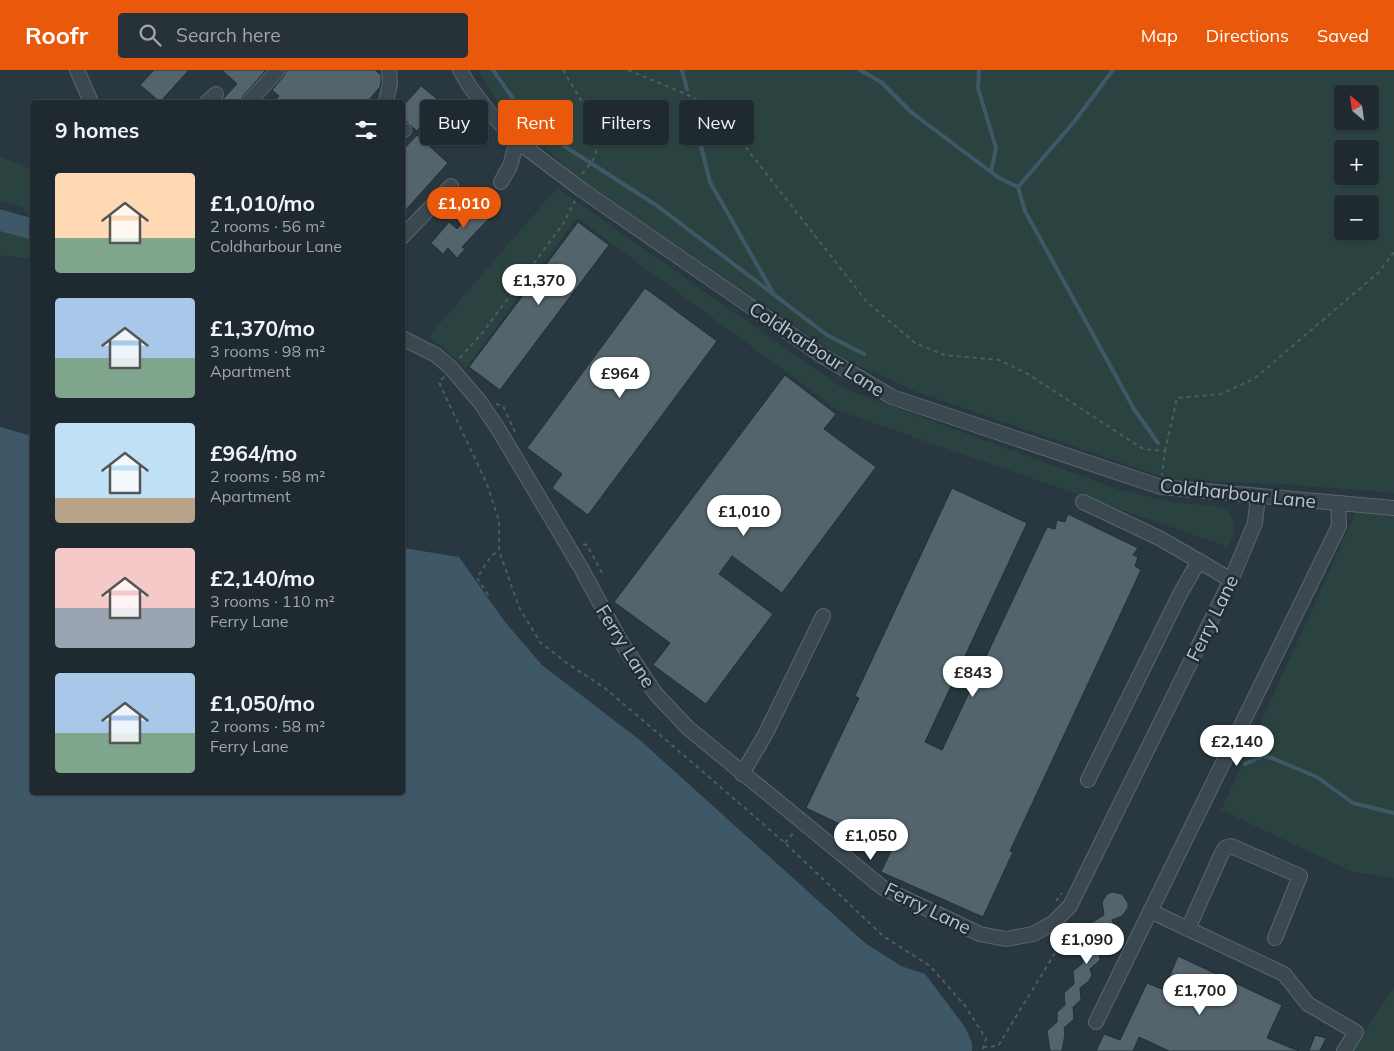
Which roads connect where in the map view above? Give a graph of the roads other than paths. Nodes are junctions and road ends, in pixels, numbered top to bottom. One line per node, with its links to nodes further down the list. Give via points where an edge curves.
1 (77, 70): 5 (street)
2 (278, 70): 6 (street)
3 (389, 70): 7 (street)
4 (460, 70): 8 (street, Coldharbour Lane)
5 (90, 100)
6 (251, 100)
7 (387, 100)
8 (498, 121)
9 (516, 145): 11 (street)
10 (522, 145): 15 (street, Coldharbour Lane, via 821,355 892,397 1161,487)
11 (501, 182)
12 (451, 186): 13 (street)
13 (405, 233)
14 (405, 340): 22 (street, Ferry Lane, via 430,352 451,368 480,402 581,568 621,642 655,693 688,728)
15 (1258, 496): 17 (street, Coldharbour Lane); 20 (street, Ferry Lane, via 1255,523)
16 (1083, 502): 19 (street, via 1159,538)
17 (1338, 504): 18 (street, Coldharbour Lane); 24 (street, via 1339,526)
18 (1394, 508)
19 (1198, 561): 20 (street); 23 (street)
20 (1231, 580): 22 (street, Ferry Lane, via 1070,906 1057,910 1033,934 1006,939 980,934 883,888)
21 (823, 616): 22 (street, via 765,735)
22 (742, 774)
23 (1088, 780)
24 (1150, 911): 25 (street); 27 (street)
25 (1188, 929): 26 (street, via 1224,848 1231,846 1300,876); 28 (street, via 1284,974 1308,1004 1356,1032)
26 (1275, 938)
27 (1096, 1022)
28 (1344, 1051)

